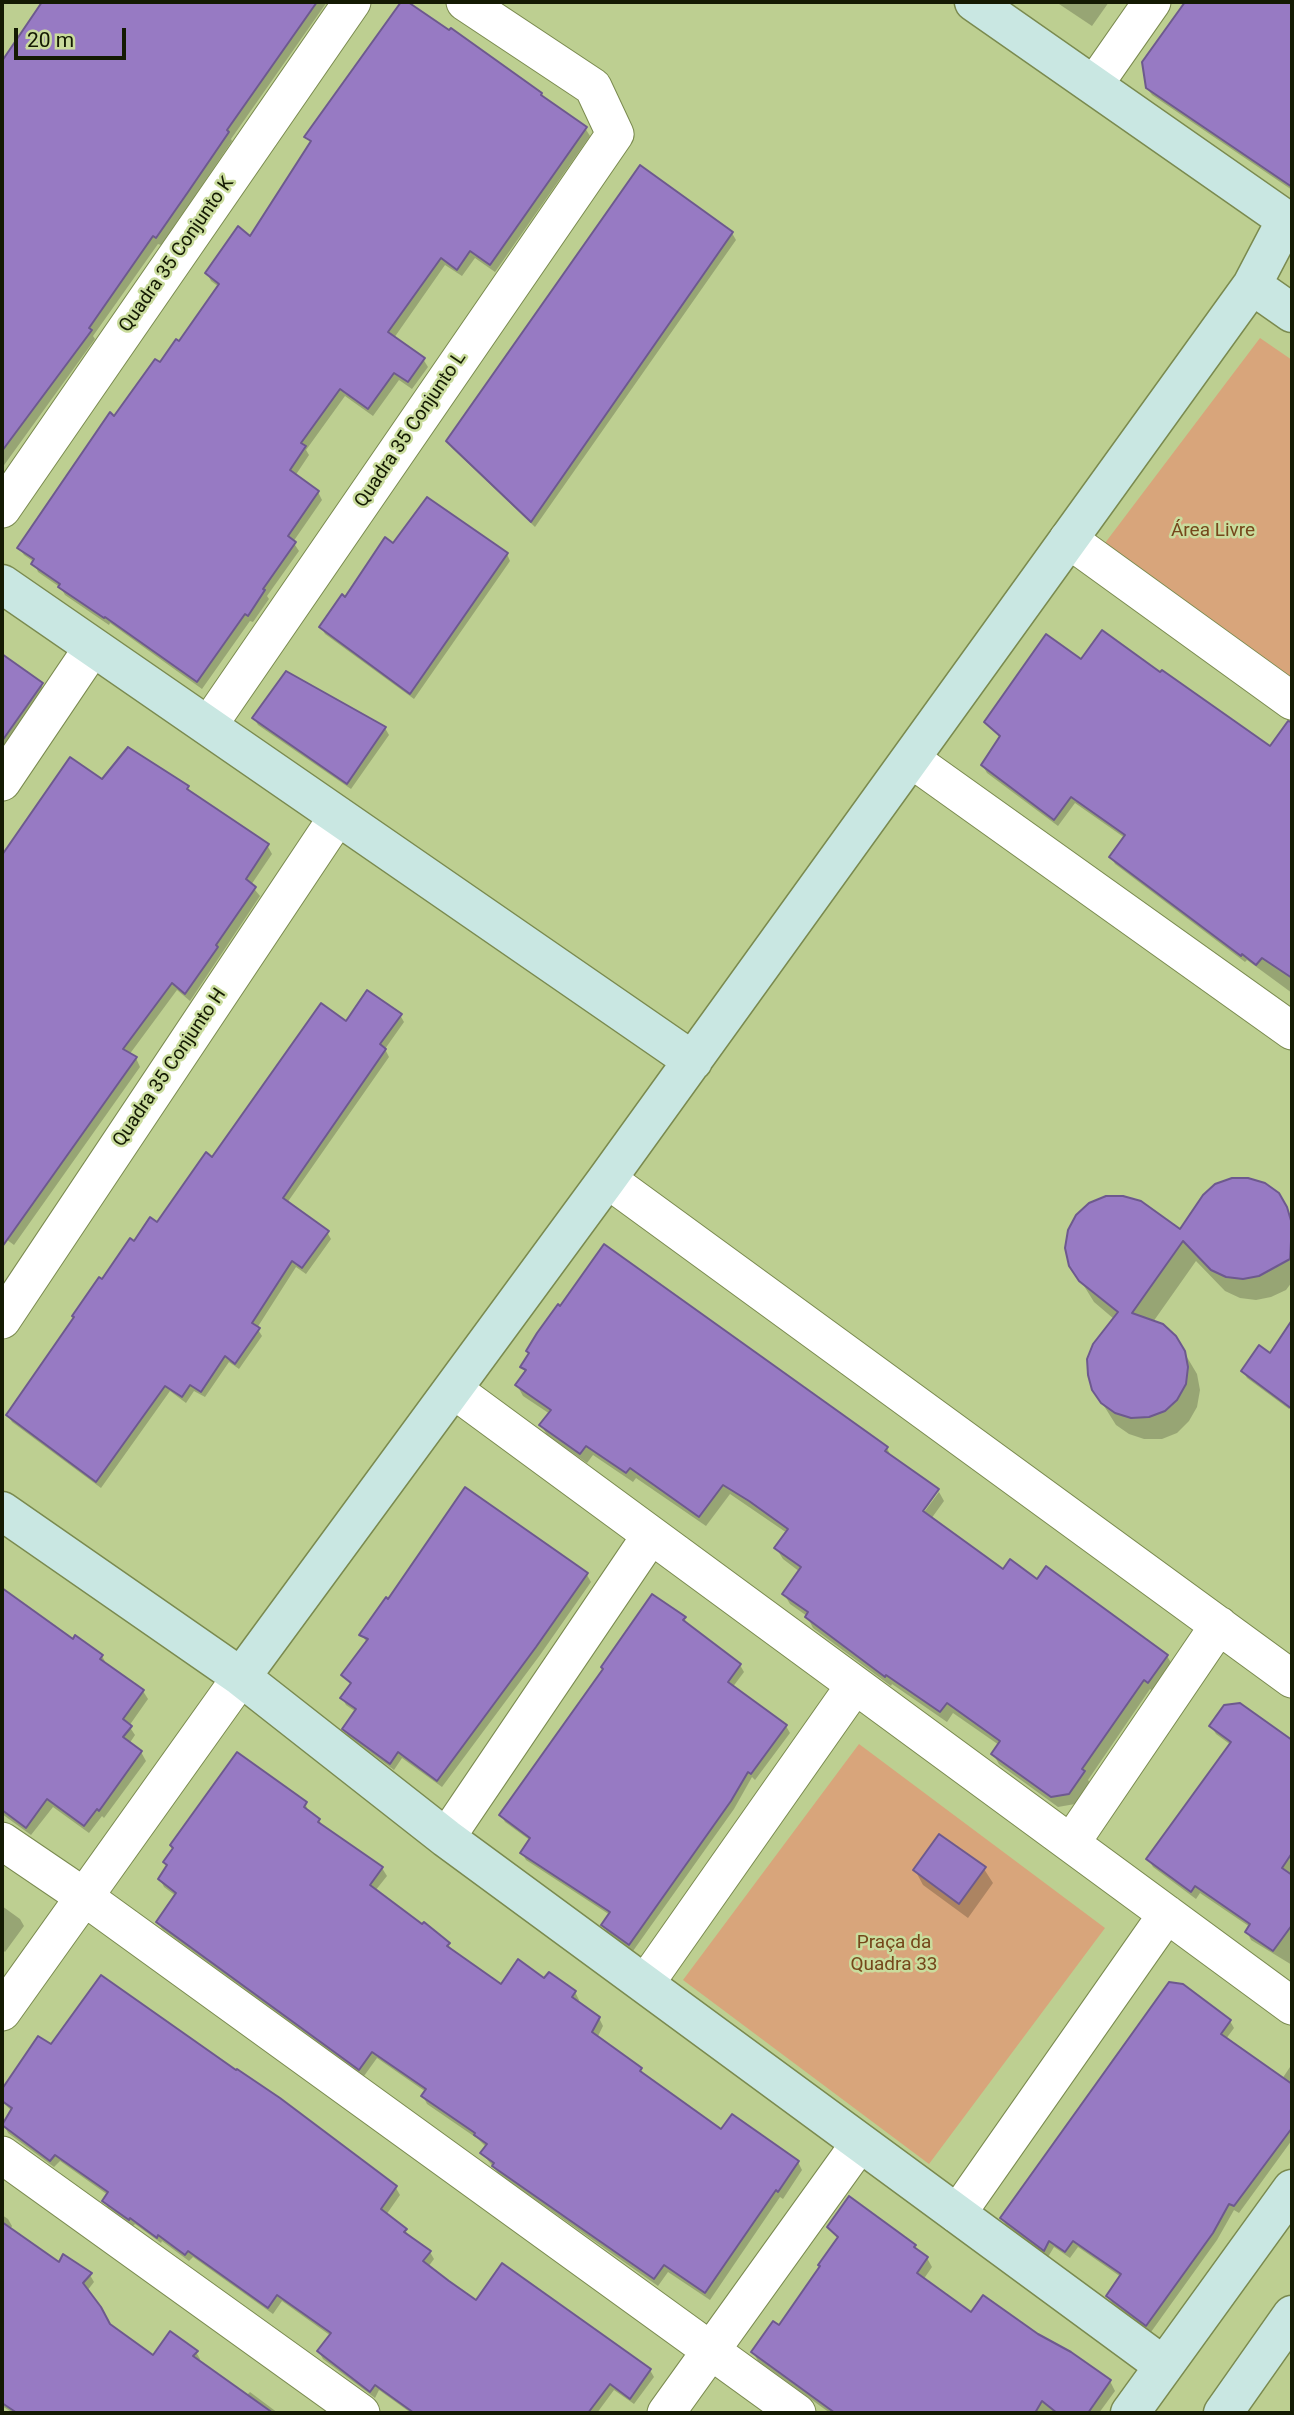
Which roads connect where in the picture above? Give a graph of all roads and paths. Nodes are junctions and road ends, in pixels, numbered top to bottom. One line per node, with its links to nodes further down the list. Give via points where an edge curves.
1 (352, 2): 9 (street, Quadra 35 Conjunto K)
2 (465, 2): 14 (street, Quadra 35 Conjunto L, via 593,87 615,134)
3 (974, 2): 5 (street)
4 (1152, 2): 5 (street)
5 (1094, 85): 6 (street)
6 (1289, 222): 7 (street)
7 (1252, 285): 8 (street); 10 (street)
8 (1292, 313)
9 (2, 509)
10 (1068, 539): 13 (street); 15 (street)
11 (2, 584): 12 (street)
12 (93, 647): 14 (street); 16 (street)
13 (1292, 701)
14 (208, 726): 17 (street)
15 (911, 759): 18 (street); 19 (street)
16 (2, 782)
17 (338, 816): 19 (street); 21 (street, Quadra 35 Conjunto H)
18 (1292, 1031)
19 (693, 1061): 20 (street)
20 (607, 1178): 22 (street); 25 (street)
21 (2, 1320)
22 (454, 1390): 24 (street); 26 (street)
23 (2, 1511): 26 (street)
24 (651, 1535): 28 (street); 29 (street)
25 (1219, 1625): 27 (street); 31 (street)
26 (241, 1677): 29 (street); 32 (street)
27 (1292, 1679)
28 (855, 1685): 31 (street); 34 (street)
29 (446, 1838): 34 (street)
30 (2, 1841): 32 (street)
31 (1071, 1843): 33 (street)
32 (83, 1896): 36 (street); 42 (street)
33 (1167, 1914): 35 (street); 40 (street)
34 (645, 1984): 37 (street)
35 (1292, 2006)
36 (2, 2012)
37 (860, 2143): 40 (street); 42 (street)
38 (2, 2155): 45 (street)
39 (1292, 2189): 43 (street)
40 (957, 2214): 43 (street)
41 (1292, 2315): 44 (street)
42 (712, 2350): 46 (street); 47 (street)
43 (1164, 2366): 48 (street)
44 (1227, 2412)
45 (361, 2413)
46 (666, 2413)
47 (797, 2413)
48 (1130, 2413)

